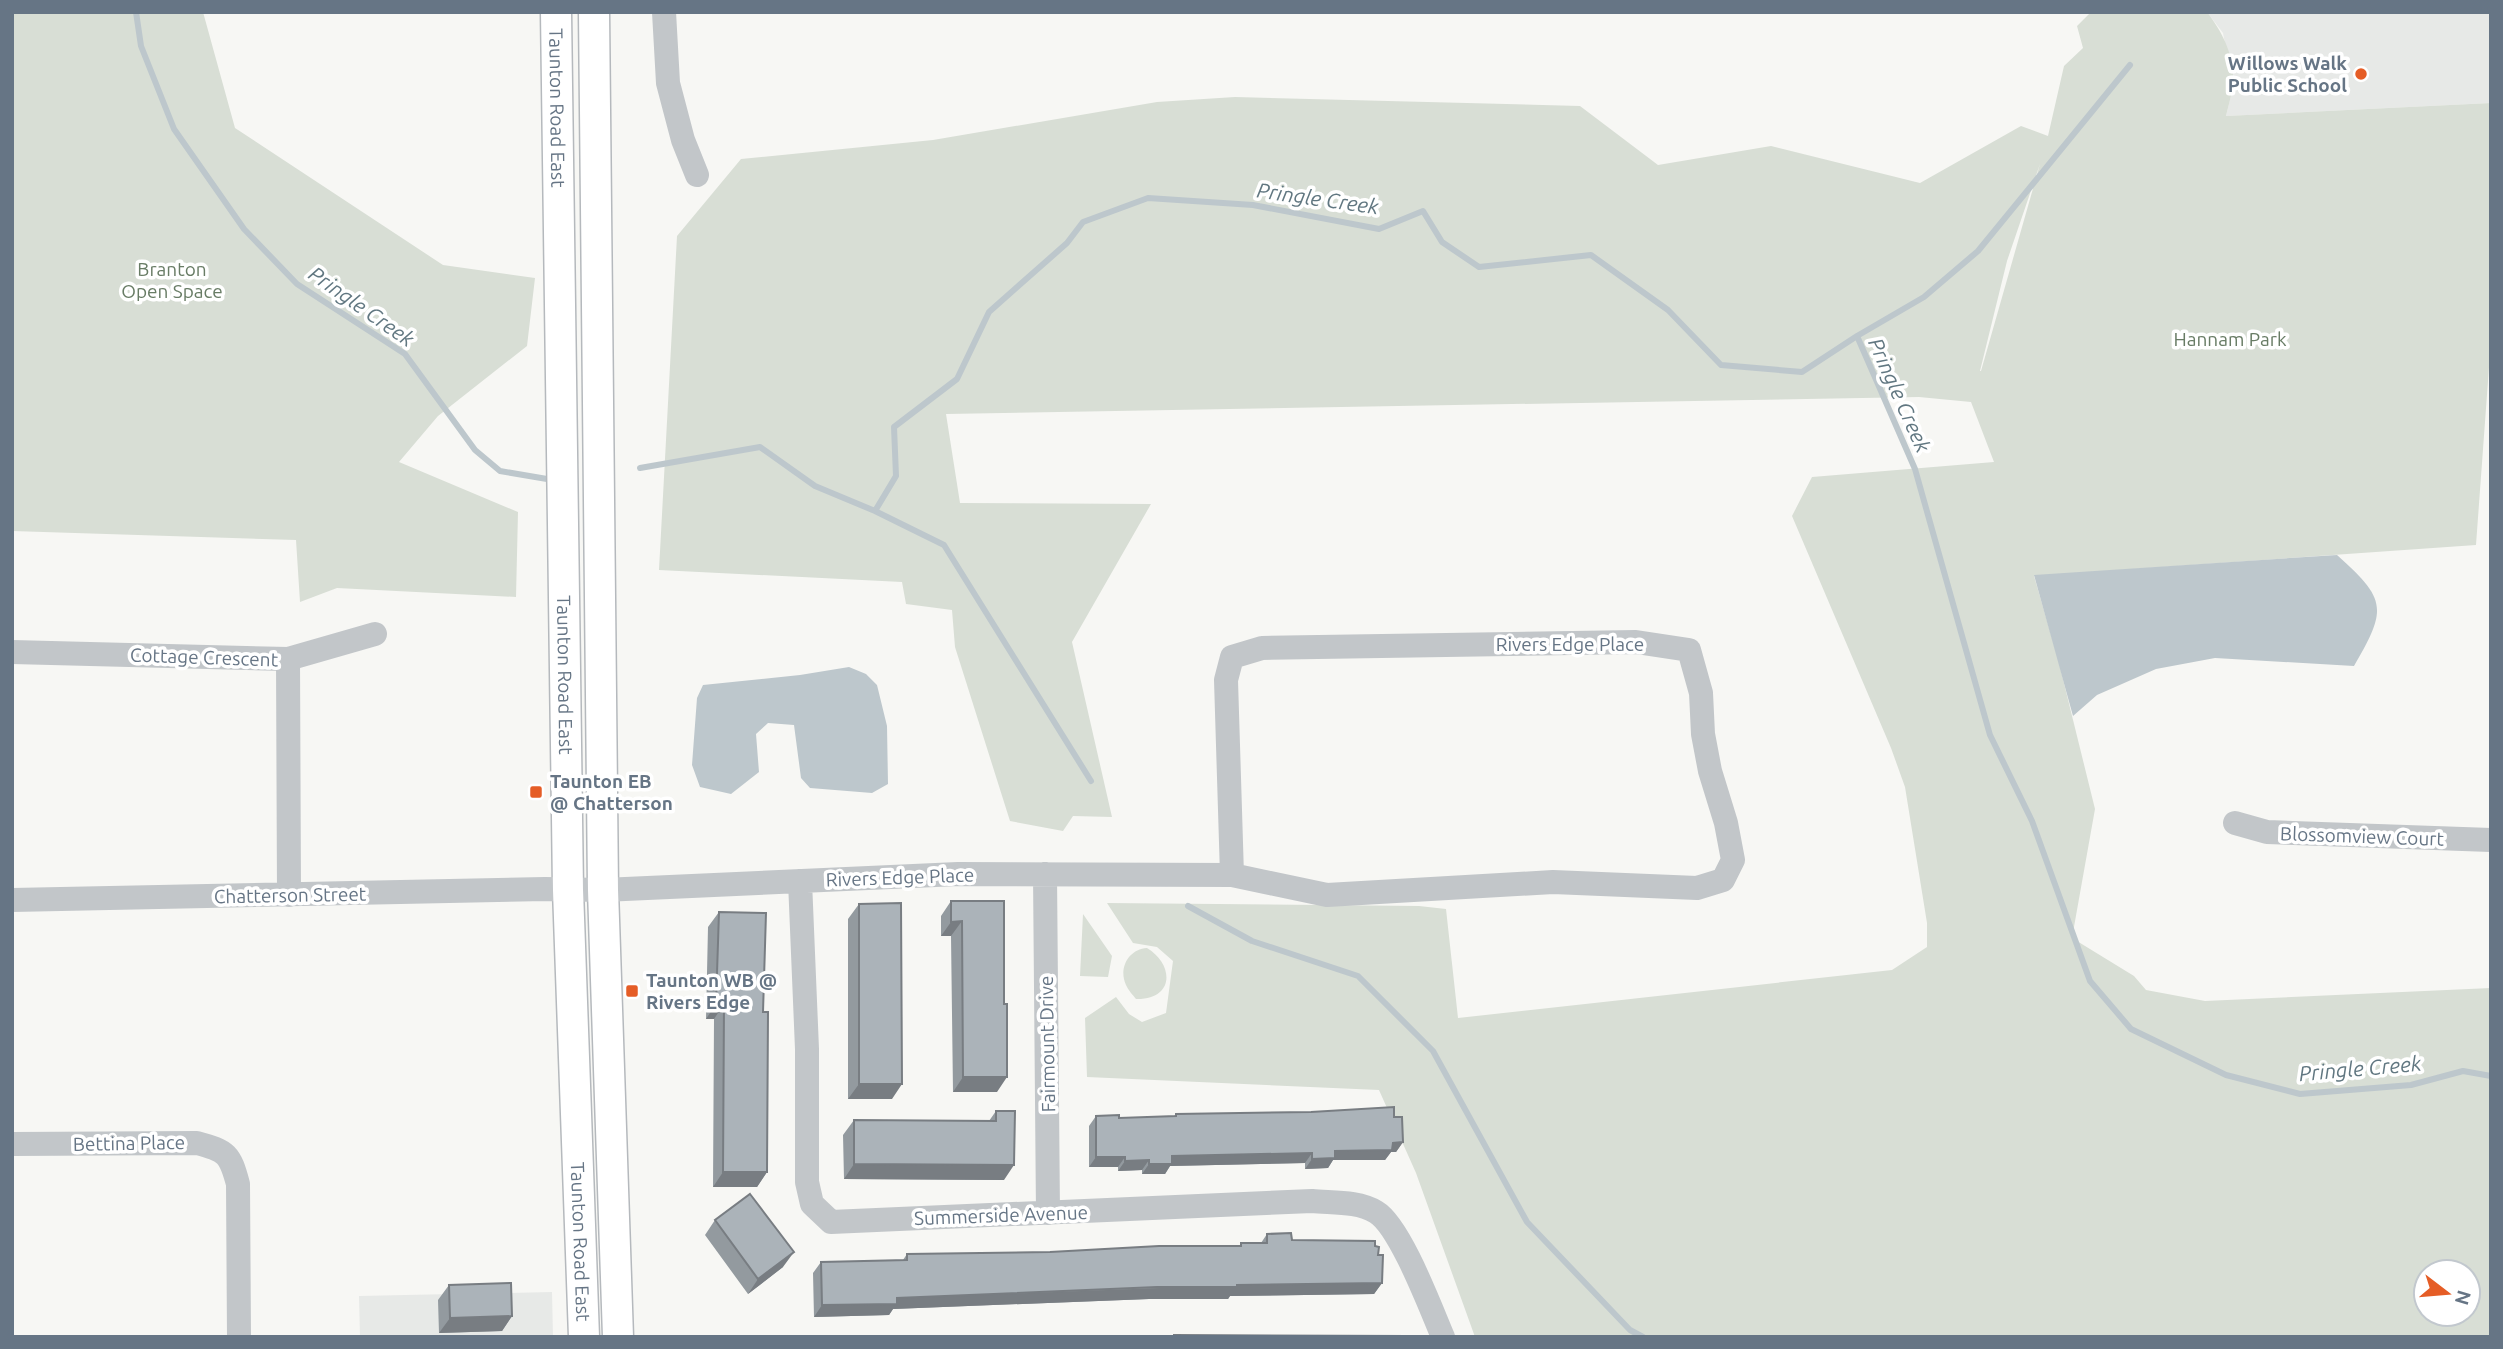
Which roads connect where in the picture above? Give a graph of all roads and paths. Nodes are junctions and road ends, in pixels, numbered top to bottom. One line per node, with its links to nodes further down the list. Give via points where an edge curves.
1 (556, 12): 5 (main road, Taunton Road East)
2 (594, 12): 4 (main road, Taunton Road East)
3 (664, 12): 6 (street, via 668,83)
4 (594, 112): 5 (main road); 16 (main road, Taunton Road East)
5 (558, 115): 15 (main road, Taunton Road East)
6 (697, 175)
7 (374, 634): 9 (street)
8 (12, 652): 9 (street, Cottage Crescent)
9 (288, 659): 17 (street, Cottage Crescent)
10 (2235, 823): 11 (street, Blossomview Court, via 2267,832)
11 (2491, 840)
12 (1045, 874): 13 (street, Rivers Edge Place); 14 (street, Rivers Edge Place); 20 (street, Fairmount Drive)
13 (1232, 875): 13 (street, Rivers Edge Place, via 1327,895 1553,881 1697,888 1723,880 1732,860 1710,771 1701,693 1689,650 1636,642 1594,642 1262,648 1232,657 1226,680)
14 (800, 881): 16 (street, Rivers Edge Place); 20 (street, Summerside Avenue, via 811,1204 831,1222)
15 (568, 890): 16 (street, Rivers Edge Place); 17 (street, Chatterson Street); 22 (main road, Taunton Road East)
16 (603, 890): 23 (main road, Taunton Road East)
17 (289, 895): 18 (street, Chatterson Street)
18 (12, 900)
19 (12, 1144): 21 (street, Bettina Place, via 198,1143 220,1149 233,1165 238,1184)
20 (1048, 1213): 24 (street, Summerside Avenue, via 1312,1201 1356,1204 1378,1213 1401,1242)
21 (239, 1337)
22 (584, 1337)
23 (618, 1337)
24 (1443, 1337)

